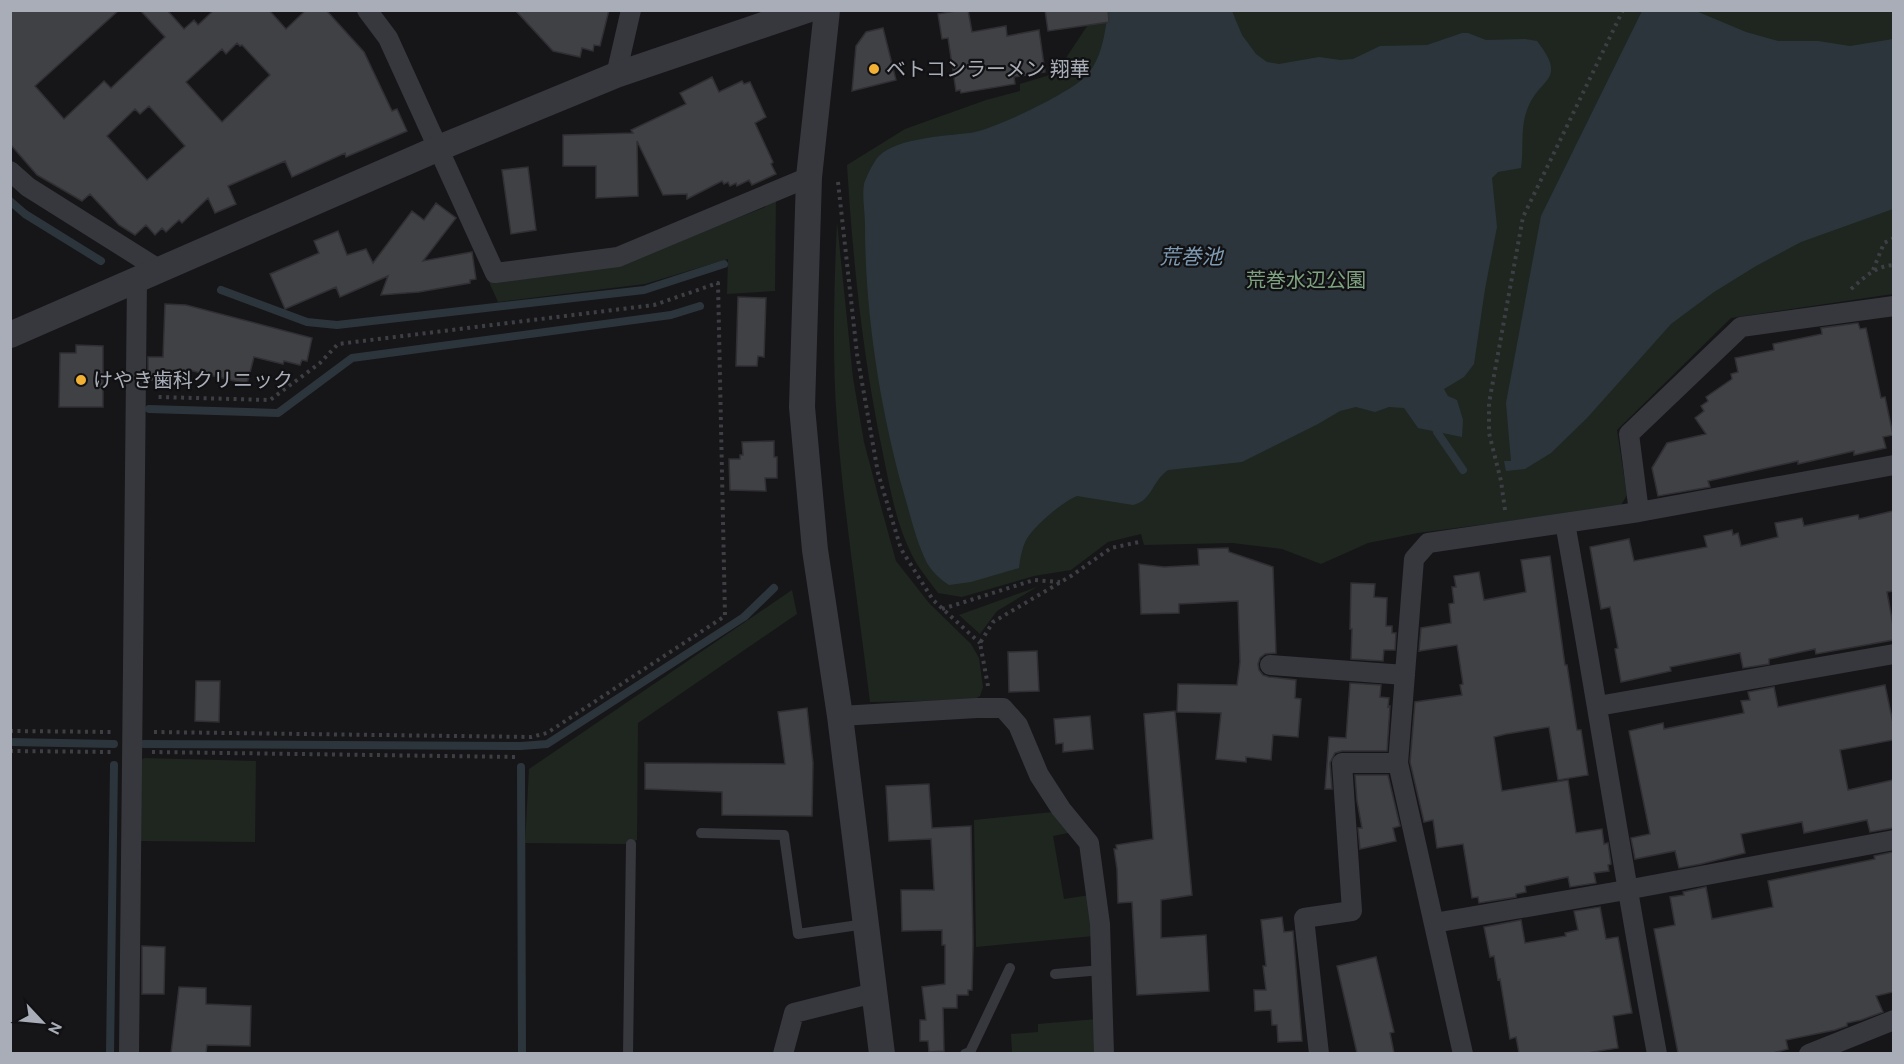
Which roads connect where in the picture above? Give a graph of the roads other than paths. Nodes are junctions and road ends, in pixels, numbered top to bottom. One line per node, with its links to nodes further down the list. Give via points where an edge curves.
1 (367, 10): 6 (street, via 388,38)
2 (631, 10): 5 (street)
3 (807, 10): 5 (street)
4 (827, 10): 8 (street)
5 (616, 75): 6 (street)
6 (438, 148): 8 (street, via 495,273 618,257); 9 (street)
7 (10, 171): 9 (street)
8 (809, 177): 19 (street, via 802,407 815,550)
9 (148, 274): 11 (street); 32 (street, via 136,396)
10 (1893, 306): 13 (street, via 1741,327 1629,434)
11 (10, 335)
12 (1893, 465): 13 (street)
13 (1639, 512): 14 (street)
14 (1565, 523): 17 (street, via 1428,543 1414,559); 18 (street)
15 (1893, 654): 18 (street)
16 (1270, 665): 17 (street)
17 (1405, 675): 20 (street)
18 (1598, 706): 24 (street)
19 (840, 716): 26 (street); 28 (street, via 1003,708 1018,724 1039,775 1089,843)
20 (1398, 763): 25 (street); 38 (street, via 1342,763 1352,911 1304,918)
21 (701, 833): 26 (lane, via 784,835 798,934)
22 (1893, 840): 24 (street)
23 (631, 844): 33 (lane)
24 (1626, 890): 25 (street); 40 (street)
25 (1434, 923): 39 (street)
26 (866, 924): 30 (street)
27 (1010, 968): 36 (lane, via 970,1052)
28 (1102, 970): 29 (lane); 37 (street)
29 (1055, 974)
30 (874, 993): 34 (street, via 794,1013); 35 (street)
31 (1893, 1020): 41 (street)
32 (129, 1053)
33 (628, 1053)
34 (783, 1053)
35 (882, 1053)
36 (965, 1053)
37 (1104, 1053)
38 (1319, 1053)
39 (1463, 1053)
40 (1657, 1053)
41 (1809, 1053)

